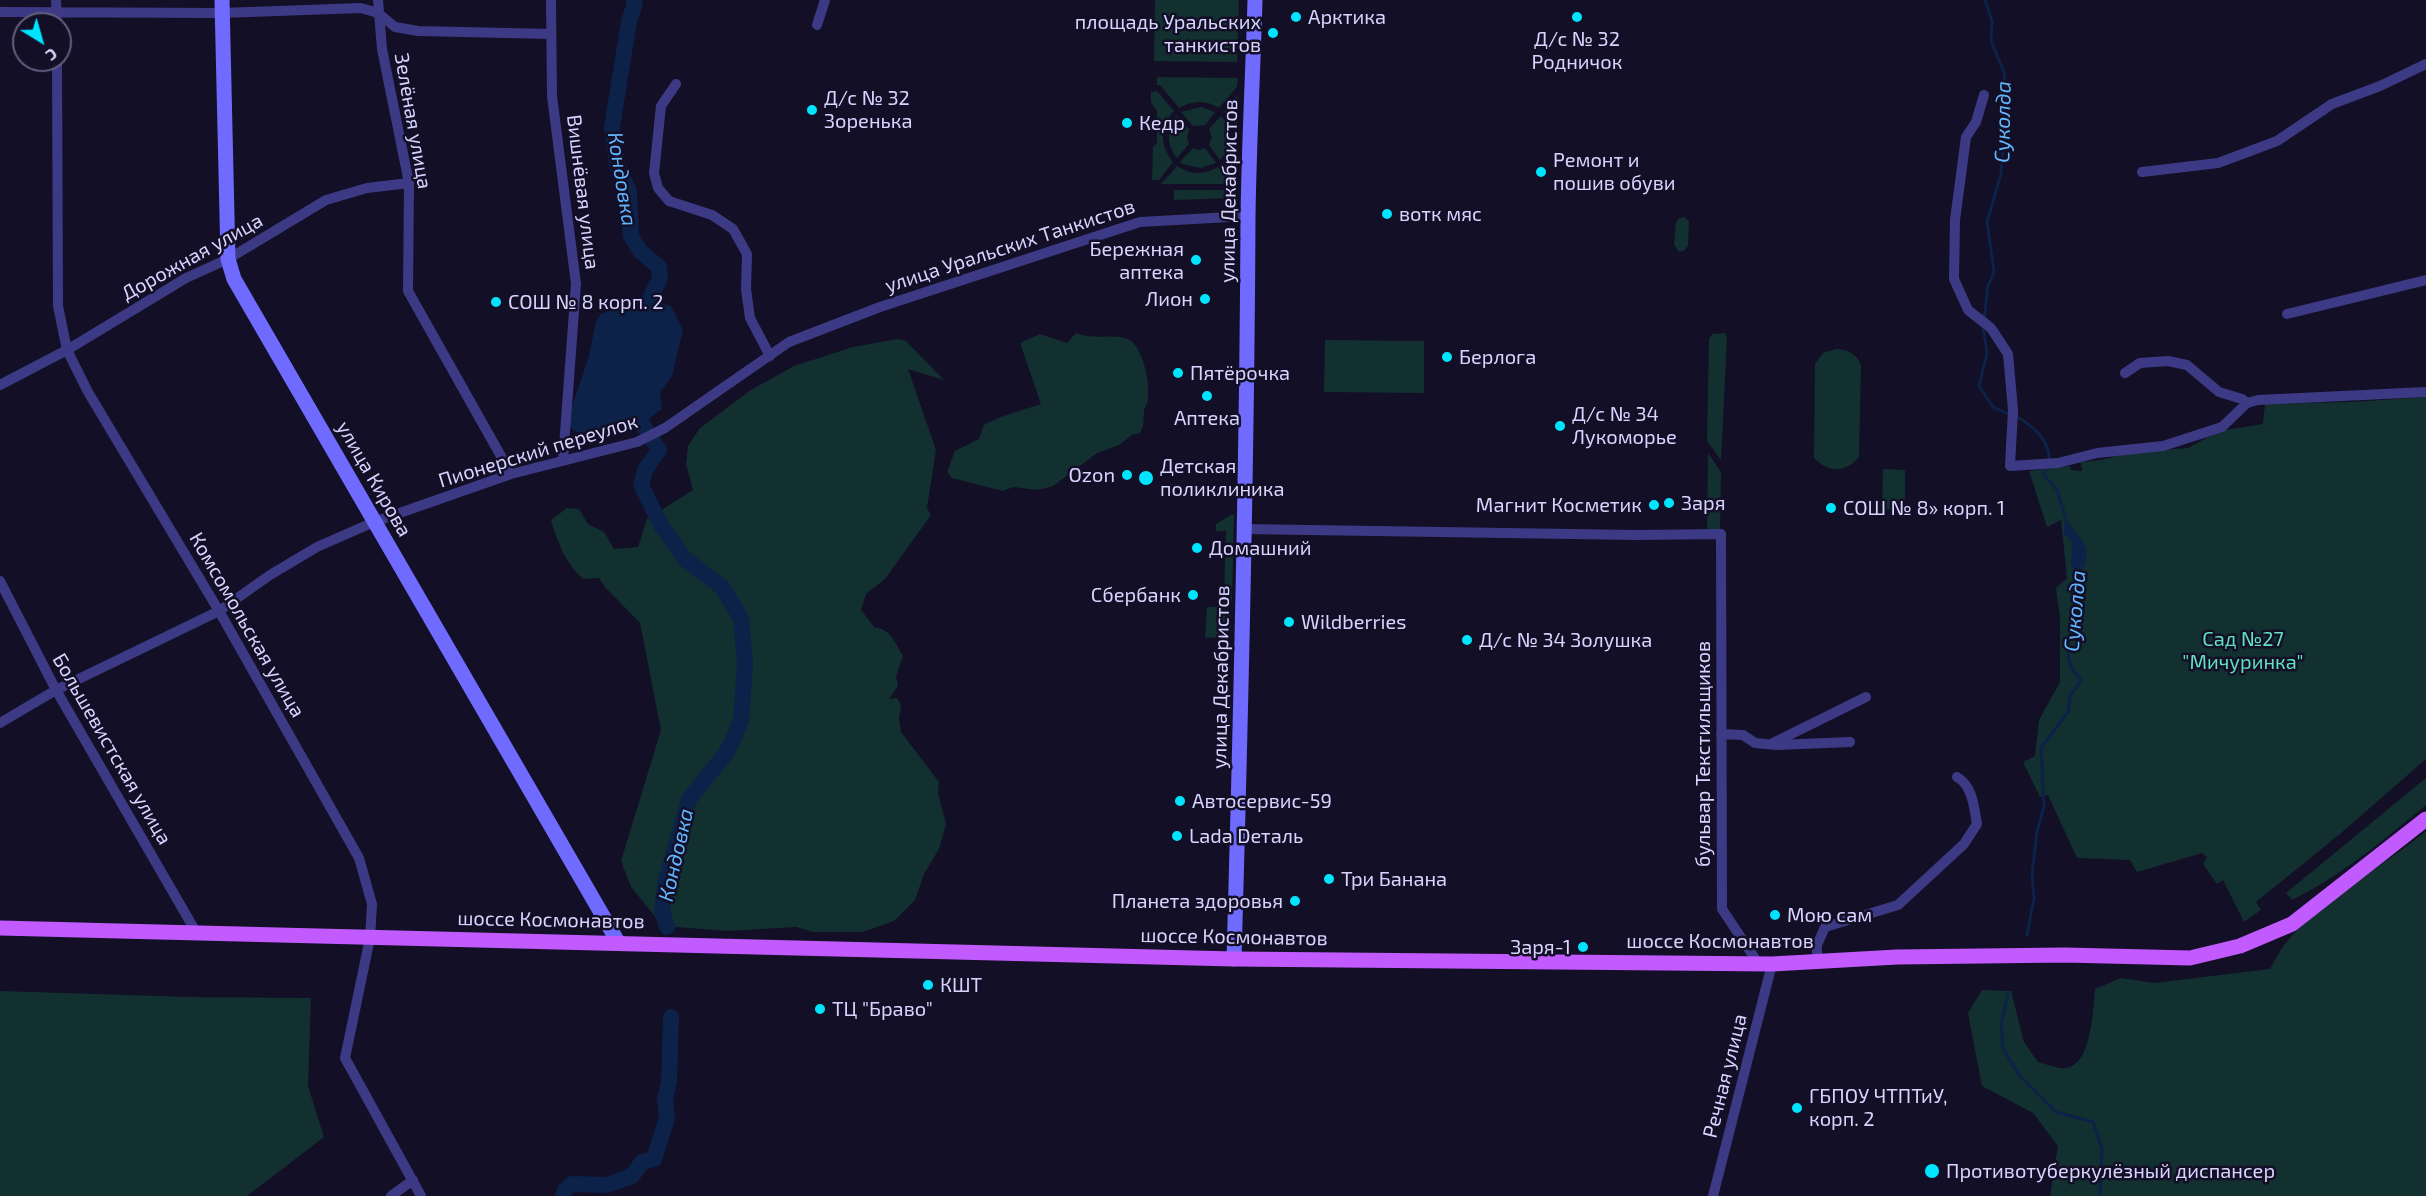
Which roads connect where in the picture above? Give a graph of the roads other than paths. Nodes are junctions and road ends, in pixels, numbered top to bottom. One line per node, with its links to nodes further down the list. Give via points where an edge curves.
1 (56, 0): 7 (street)
2 (378, 0): 8 (street, Зелёная улица)
3 (551, 0): 10 (street, Вишнёвая улица)
4 (825, 0): 9 (street)
5 (1255, 0): 17 (street, улица Декабристов)
6 (222, 6): 7 (street); 8 (street, via 361,8); 18 (street, улица Кирова)
7 (57, 12)
8 (378, 13): 10 (street, via 395,27 418,31); 16 (street, Зелёная улица)
9 (817, 25)
10 (551, 34): 28 (street, Вишнёвая улица, via 552,96 576,284)
11 (2426, 64): 15 (street, via 2332,104 2277,141 2218,163)
12 (57, 72): 22 (street, Комсомольская улица, via 58,306)
13 (676, 84): 23 (street, via 661,106 654,172 658,188 669,201 712,215 733,229 747,254 750,318)
14 (1984, 95): 27 (street, via 1976,122 1966,137 1955,220 1954,279 1968,310 1991,327 2008,354 2013,410 2010,466 2058,464 2097,453 2163,446 2222,427)
15 (2142, 172)
16 (409, 183): 18 (street, Дорожная улица, via 367,188 326,200); 29 (street, Зелёная улица, via 408,291)
17 (1248, 216): 21 (street, улица Уральских Танкистов, via 1140,222 880,307); 31 (street, улица Декабристов)
18 (228, 259): 22 (street, Дорожная улица, via 186,278); 30 (street, улица Кирова, via 234,279)
19 (2426, 280): 20 (street)
20 (2287, 314)
21 (789, 342): 23 (street, Пионерский переулок)
22 (67, 350): 25 (street, Дорожная улица); 33 (street, Комсомольская улица, via 88,392)
23 (770, 356): 28 (street, Пионерский переулок, via 665,428 637,442)
24 (2125, 373): 27 (street, via 2139,363 2168,361 2187,365 2219,392)
25 (0, 386)
26 (2426, 392): 27 (street)
27 (2247, 403)
28 (563, 460): 29 (street, Пионерский переулок)
29 (511, 474): 30 (street, Пионерский переулок)
30 (374, 522): 33 (street, Пионерский переулок, via 317,547); 45 (street, улица Кирова)
31 (1243, 529): 37 (street, бульвар Текстильщиков, via 1721,534); 46 (street, улица Декабристов)
32 (0, 581): 34 (street, Большевистская улица)
33 (219, 610): 34 (street, Пионерский переулок); 44 (street, Комсомольская улица, via 359,858 372,904)
34 (56, 690): 36 (street, Пионерский переулок); 43 (street, Большевистская улица)
35 (1866, 697): 39 (street)
36 (0, 723)
37 (1721, 734): 39 (street, via 1743,735 1755,743); 48 (street, бульвар Текстильщиков, via 1722,909)
38 (1850, 742): 39 (street)
39 (1770, 744)
40 (1957, 777): 47 (street, via 1972,798 1977,824 1964,844 1898,904 1825,927 1816,945)
41 (2426, 819): 47 (main road, шоссе Космонавтов, via 2292,924 2241,946 2190,958 1909,956)
42 (0, 928): 43 (main road, шоссе Космонавтов)
43 (196, 932): 44 (main road, шоссе Космонавтов)
44 (370, 939): 45 (main road, шоссе Космонавтов); 49 (street, Комсомольская улица, via 345,1058)
45 (618, 942): 46 (main road, шоссе Космонавтов)
46 (1234, 958): 48 (main road, шоссе Космонавтов)
47 (1817, 962): 48 (main road, шоссе Космонавтов)
48 (1765, 964): 52 (street, Речная улица)
49 (413, 1180): 50 (street); 51 (street, Комсомольская улица)
50 (391, 1196)
51 (422, 1196)
52 (1713, 1196)

